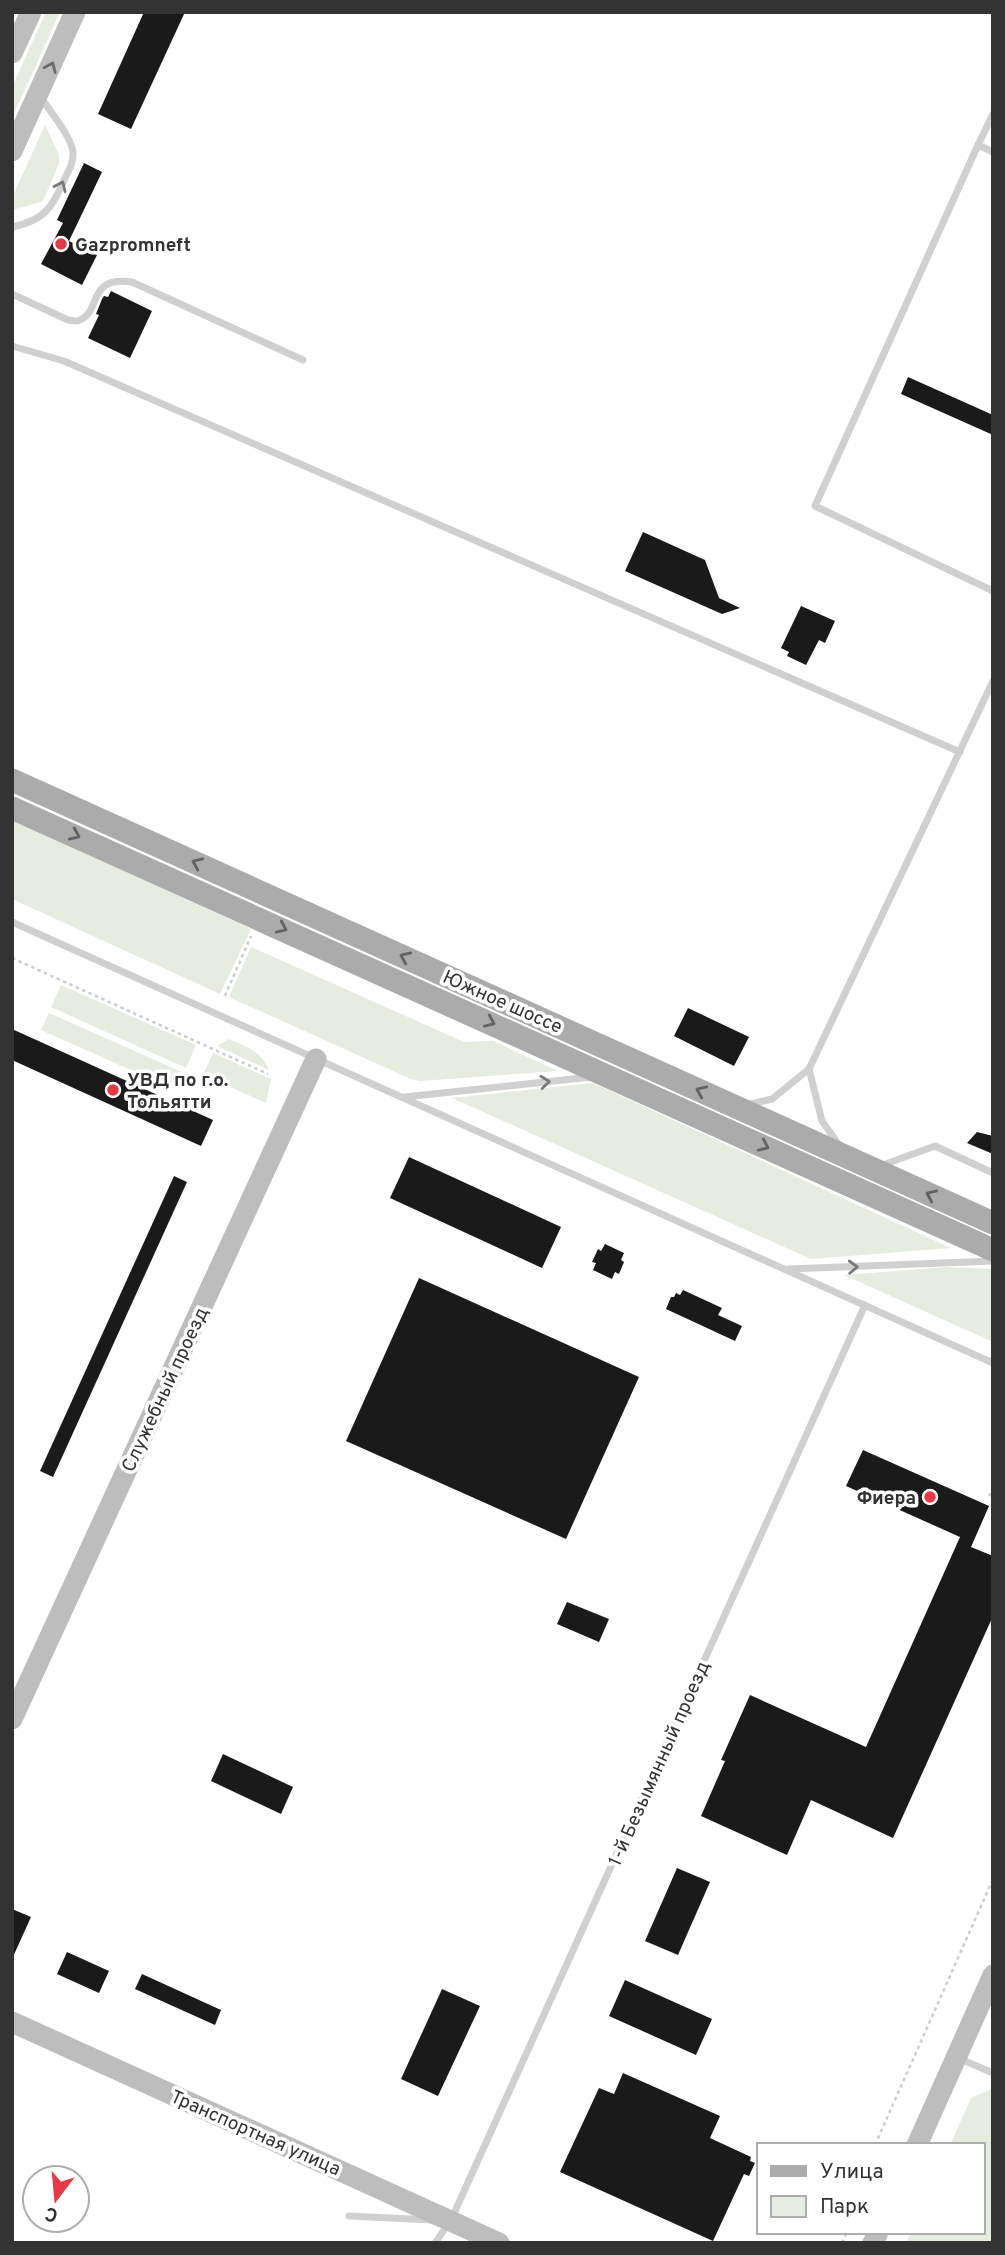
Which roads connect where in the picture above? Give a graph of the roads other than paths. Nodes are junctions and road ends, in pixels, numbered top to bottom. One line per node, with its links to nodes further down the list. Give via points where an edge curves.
1 (31, 12): 3 (street)
2 (75, 12): 4 (street, one-way to 2)
3 (12, 53)
4 (38, 94): 7 (street); 9 (lane, one-way to 4, via 45,214 73,162 73,150)
5 (993, 114): 6 (lane)
6 (978, 145): 8 (lane); 13 (lane, via 815,506)
7 (12, 151)
8 (993, 152)
9 (12, 227)
10 (12, 294): 12 (lane, via 77,321 87,315 102,287 132,282)
11 (12, 346): 15 (lane, via 64,361)
12 (303, 360)
13 (993, 591)
14 (993, 681): 15 (lane)
15 (960, 752): 20 (lane)
16 (12, 780): 23 (main road, Южное шоссе, one-way to 16)
17 (12, 808): 21 (main road, Южное шоссе, one-way to 21)
18 (12, 922): 19 (lane)
19 (316, 1059): 22 (lane); 33 (street, Служебный проезд)
20 (809, 1069): 23 (lane, via 772,1098); 24 (lane, via 822,1121)
21 (609, 1075): 22 (lane, one-way to 21); 28 (main road, Южное шоссе, one-way to 28)
22 (404, 1097): 30 (lane)
23 (737, 1107): 24 (main road, Южное шоссе)
24 (848, 1157): 25 (main road, Южное шоссе)
25 (873, 1169): 26 (lane, via 935,1146); 27 (main road, Южное шоссе, one-way to 25)
26 (993, 1173)
27 (993, 1223)
28 (993, 1250)
29 (993, 1261): 30 (lane, one-way to 29)
30 (785, 1270): 31 (lane)
31 (865, 1305): 32 (lane); 40 (lane, 1-й Безымянный проезд)
32 (993, 1363)
33 (12, 1719)
34 (993, 1975): 36 (street)
35 (12, 2022): 40 (street, Транспортная улица)
36 (956, 2057): 37 (lane); 38 (street)
37 (993, 2073)
38 (918, 2143)
39 (349, 2216): 40 (lane)
40 (451, 2221): 41 (lane, 1-й Безымянный проезд); 42 (street, Транспортная улица)
41 (435, 2243)
42 (499, 2243)

